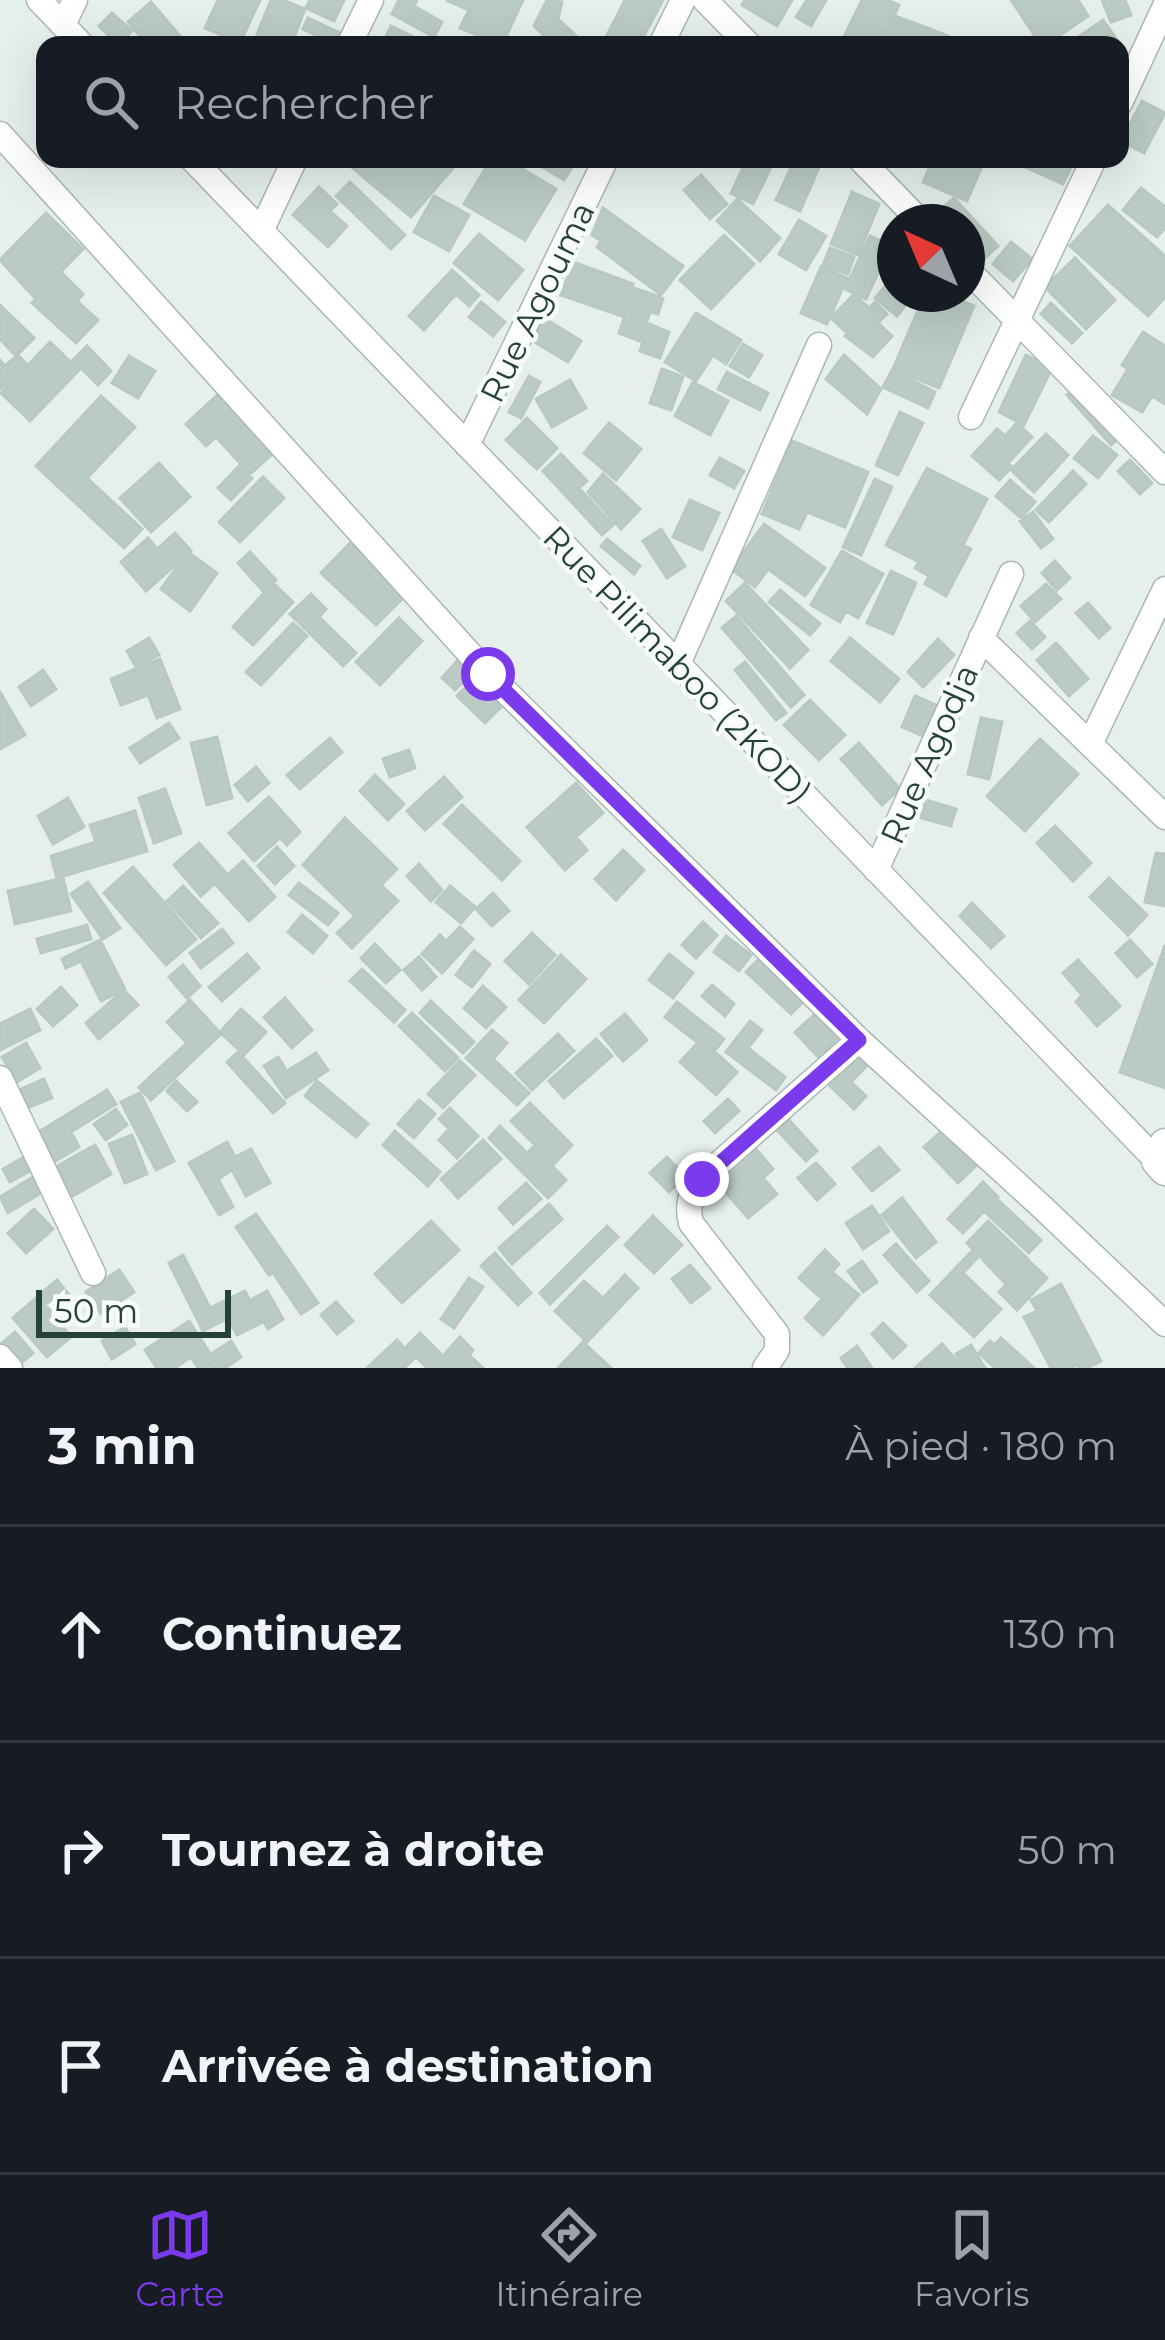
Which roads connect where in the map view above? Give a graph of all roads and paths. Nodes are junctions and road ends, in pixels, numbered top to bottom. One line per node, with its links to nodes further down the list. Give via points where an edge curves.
1 (39, 0): 7 (street)
2 (75, 0): 7 (street)
3 (371, 0): 9 (street)
4 (683, 0): 10 (street)
5 (710, 2): 11 (street)
6 (1165, 6): 12 (street)
7 (63, 25): 8 (street)
8 (73, 36)
9 (354, 36)
10 (666, 36)
11 (741, 36)
12 (1129, 84)
13 (0, 134): 34 (street, via 488,674)
14 (201, 168): 20 (street, Rue Pilimaboo (2KOD))
15 (291, 168): 20 (street)
16 (602, 168): 25 (street, Rue Agouma)
17 (869, 168): 19 (street)
18 (1090, 168): 22 (street)
19 (904, 204)
20 (261, 231): 25 (street, Rue Pilimaboo (2KOD))
21 (985, 288): 22 (street)
22 (1018, 322): 24 (street); 26 (street)
23 (819, 345): 30 (street)
24 (971, 417)
25 (467, 445): 30 (street, Rue Pilimaboo (2KOD))
26 (1165, 472)
27 (1011, 574): 29 (street, Rue Agodja)
28 (1165, 589): 31 (street)
29 (981, 638): 31 (street, Rue Agodja); 33 (street, Rue Agodja)
30 (678, 664): 33 (street, Rue Pilimaboo (2KOD))
31 (1090, 744): 32 (street, Rue Agodja)
32 (1165, 817)
33 (876, 870): 36 (street, Rue Pilimaboo (2KOD))
34 (859, 1040): 38 (street); 41 (street, via 696,1184 691,1197 691,1223 777,1334)
35 (0, 1078): 37 (street)
36 (1162, 1158)
37 (93, 1273)
38 (1165, 1324)
39 (0, 1357): 40 (street)
40 (10, 1368)
41 (765, 1368)

